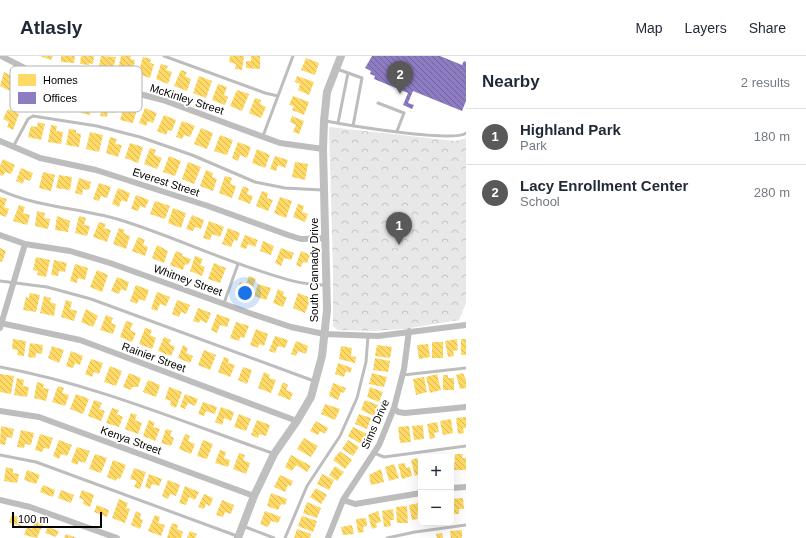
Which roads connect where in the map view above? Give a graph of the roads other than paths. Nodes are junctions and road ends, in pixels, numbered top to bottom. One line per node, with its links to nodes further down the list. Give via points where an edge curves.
1 (1, 56): 5 (street, McKinley Street)
2 (164, 56): 9 (lane)
3 (293, 56): 9 (lane)
4 (340, 56): 6 (street, South Cannady Drive)
5 (21, 66)
6 (336, 69): 7 (lane); 11 (street, South Cannady Drive, via 327,92)
7 (348, 73): 12 (lane); 13 (lane, via 362,78)
8 (142, 95): 16 (street, McKinley Street)
9 (278, 96): 16 (lane)
10 (378, 103): 14 (lane, via 404,113)
11 (324, 121): 12 (lane); 19 (street, South Cannady Drive)
12 (338, 123): 13 (lane)
13 (353, 126): 14 (lane)
14 (397, 131): 15 (lane, via 445,137)
15 (466, 133)
16 (263, 136): 19 (street, McKinley Street, via 280,143)
17 (0, 141): 18 (street, Everest Street)
18 (13, 147): 21 (lane, via 28,119 33,116 97,126 140,137 255,182 285,188); 23 (street, Everest Street, via 40,158 96,170 137,183 301,239)
19 (322, 149): 21 (street, South Cannady Drive)
20 (0, 190): 25 (lane, via 26,201 81,210 118,220)
21 (324, 190): 23 (street, South Cannady Drive)
22 (0, 235): 24 (street, Whitney Street)
23 (326, 238): 28 (street, South Cannady Drive)
24 (25, 244): 27 (street); 29 (street, Whitney Street, via 70,252 110,263)
25 (238, 264): 28 (lane, via 295,282); 29 (lane)
26 (0, 281): 27 (lane)
27 (13, 284): 30 (street); 38 (lane, via 47,288 91,299)
28 (327, 285): 33 (street, South Cannady Drive)
29 (224, 304): 33 (street, Whitney Street, via 291,327)
30 (0, 325): 42 (street, Rainier Street, via 80,340)
31 (466, 325): 32 (street, Whitney Street)
32 (409, 331): 34 (street, Whitney Street); 37 (street, Sims Drive)
33 (324, 334): 34 (street, Whitney Street); 38 (street, South Cannady Drive, via 322,356)
34 (368, 336): 58 (lane, via 366,362 357,398 340,436 307,486)
35 (0, 367): 45 (lane, via 44,375 89,389)
36 (466, 368): 37 (lane)
37 (402, 375): 40 (street, Sims Drive)
38 (315, 381): 42 (street, South Cannady Drive, via 311,397)
39 (466, 407): 40 (street, via 405,413)
40 (394, 408): 44 (street, Sims Drive)
41 (0, 411): 50 (street, Kenya Street, via 39,417)
42 (297, 421): 45 (street, South Cannady Drive)
43 (466, 446): 44 (lane, via 384,457)
44 (374, 453): 52 (street, Sims Drive)
45 (274, 454): 50 (street, South Cannady Drive)
46 (0, 455): 55 (lane, via 36,462)
47 (466, 487): 48 (street)
48 (454, 488)
49 (418, 493): 52 (street, via 354,504)
50 (254, 496): 54 (street, South Cannady Drive)
51 (0, 500): 56 (street, via 30,507)
52 (343, 500): 59 (street, Sims Drive)
53 (466, 525): 60 (lane)
54 (243, 526): 55 (street, South Cannady Drive); 57 (lane)
55 (238, 537)
56 (117, 538)
57 (274, 538)
58 (285, 538)
59 (328, 538)
60 (387, 538)

